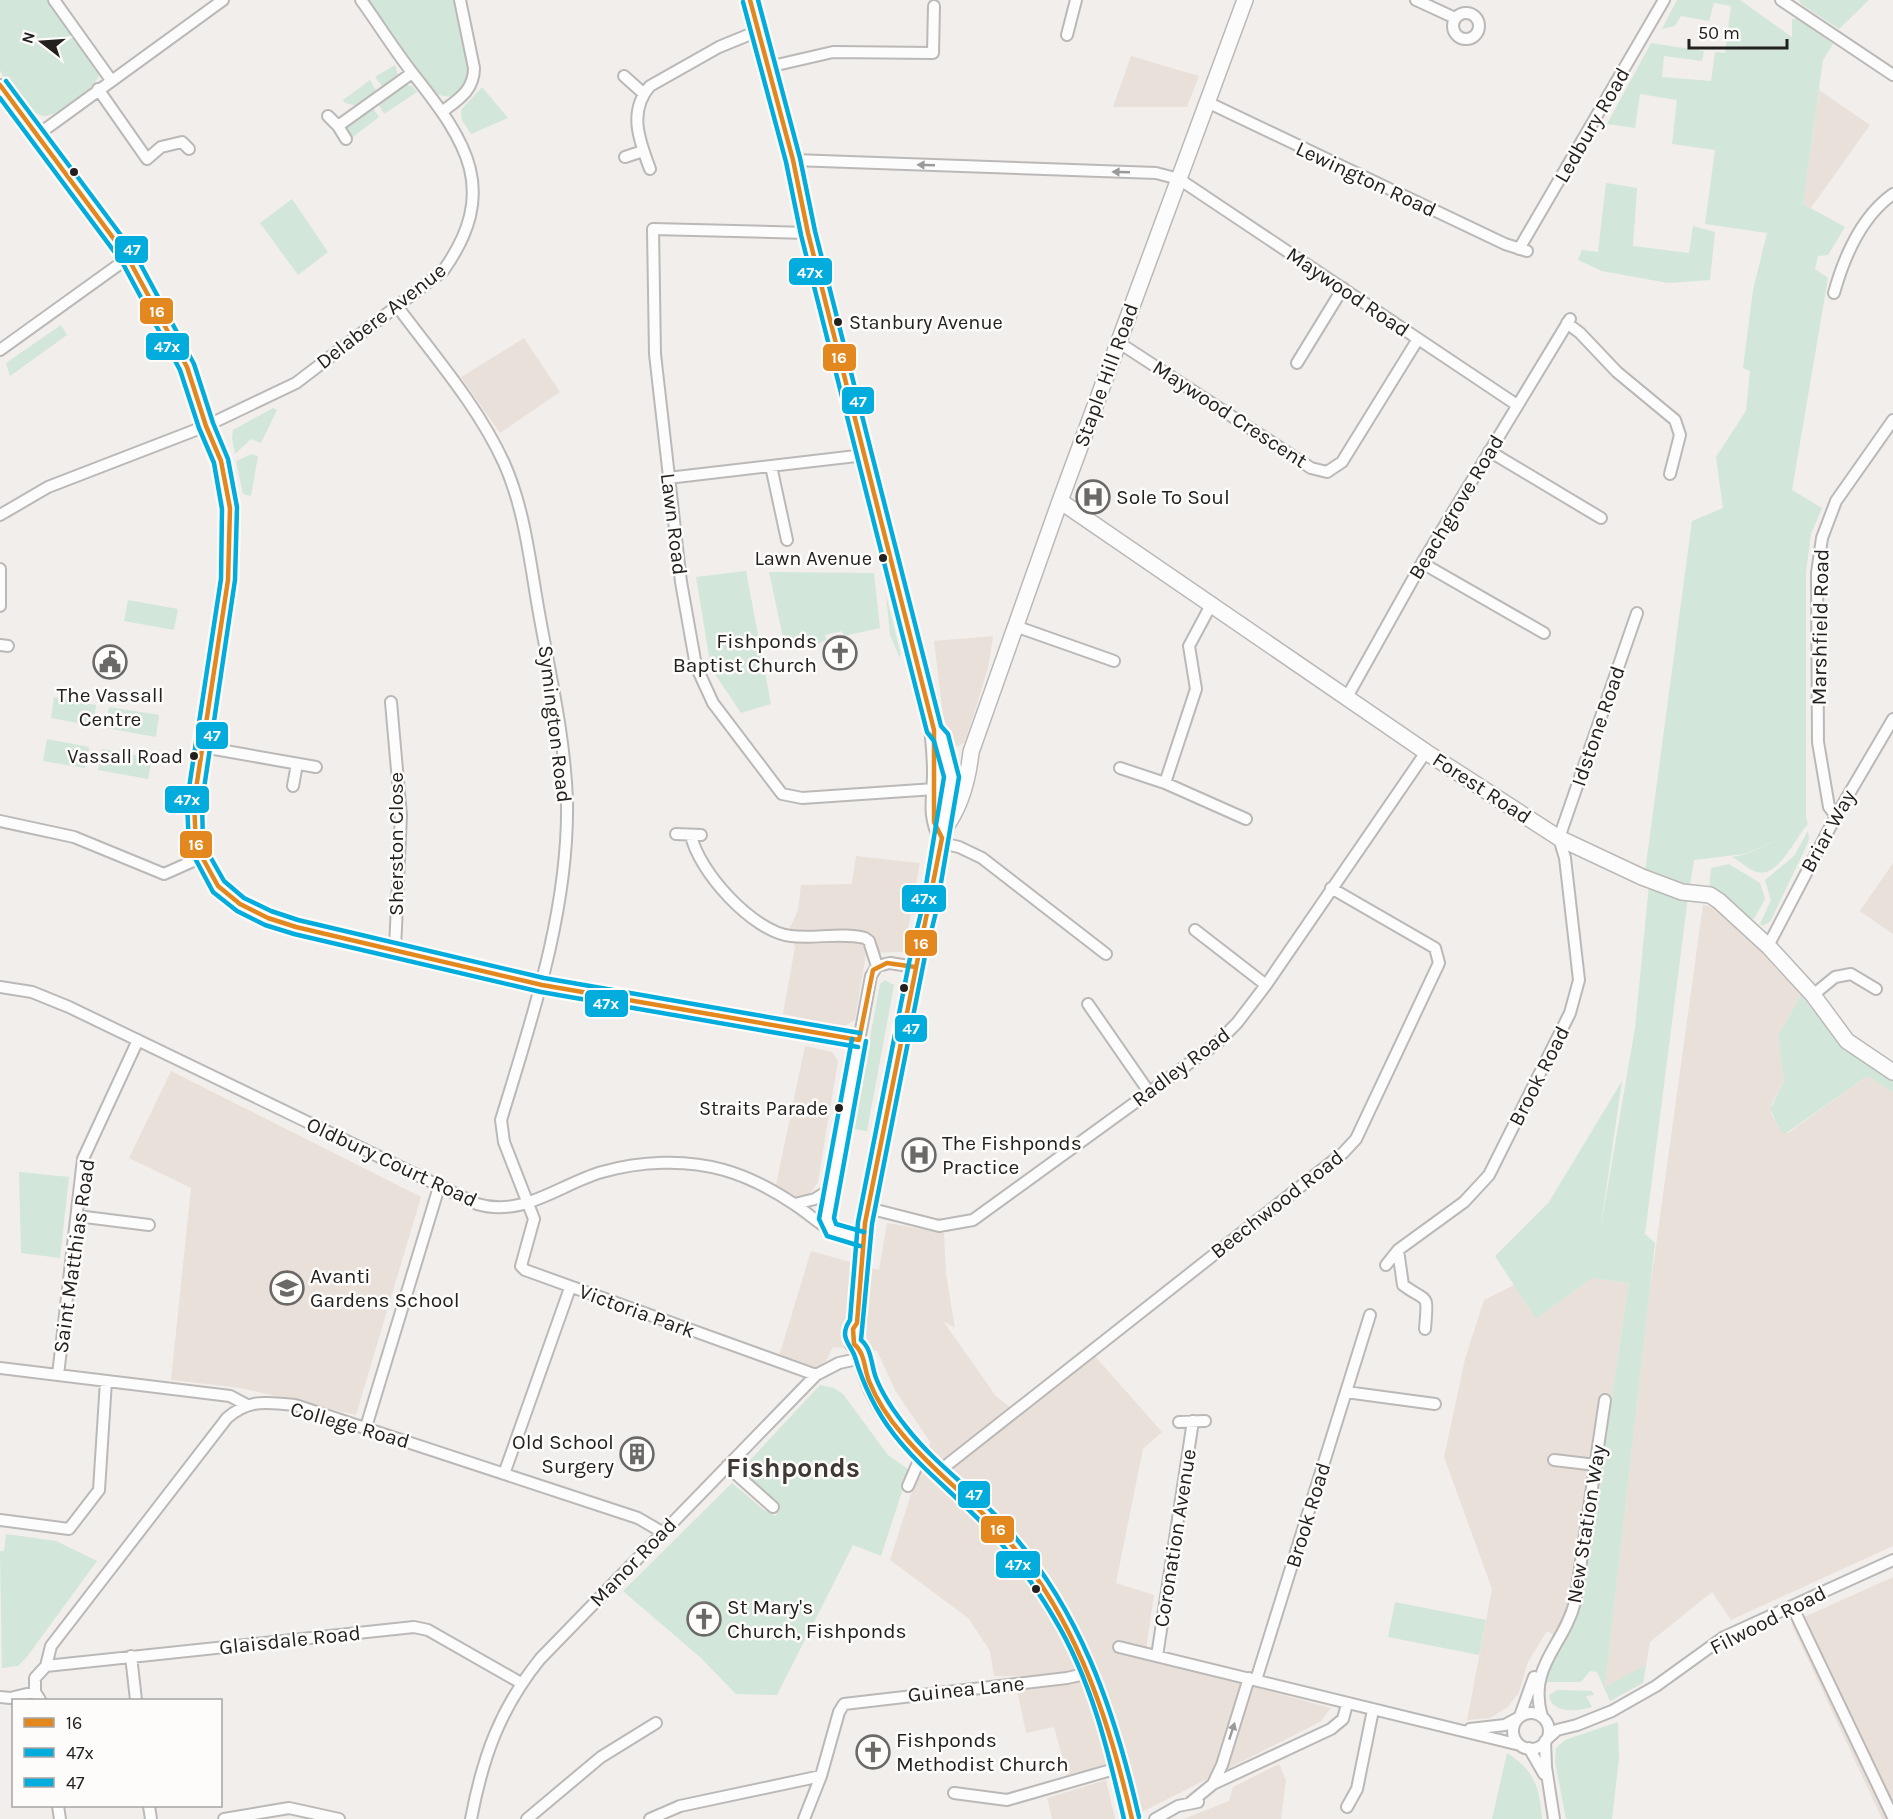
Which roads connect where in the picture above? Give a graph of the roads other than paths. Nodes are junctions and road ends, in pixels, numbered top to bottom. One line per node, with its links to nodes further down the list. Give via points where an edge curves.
1 (54, 0): 19 (street)
2 (223, 0): 19 (street)
3 (361, 0): 16 (street, Delabere Avenue)
4 (460, 0): 24 (street, via 474,79 466,94)
5 (750, 0): 13 (main road)
6 (1076, 0): 14 (street)
7 (1245, 0): 23 (main road, Staple Hill Road)
8 (1416, 0): 12 (street)
9 (1664, 0): 37 (street, Ledbury Road)
10 (1786, 3): 17 (street)
11 (934, 6): 15 (street, via 933,53 833,52)
12 (1455, 18)
13 (758, 31): 15 (main road); 22 (street, via 719,47)
14 (1067, 35)
15 (768, 67): 32 (main road)
16 (412, 73): 24 (street, Delabere Avenue); 26 (street)
17 (1893, 75)
18 (624, 76): 22 (street)
19 (111, 80): 21 (street)
20 (0, 85): 27 (street)
21 (98, 89): 27 (street); 29 (street, via 147,159 161,147 182,142)
22 (643, 93): 30 (street, via 637,106)
23 (1207, 102): 34 (main road, Staple Hill Road); 37 (street, Lewington Road)
24 (443, 111): 41 (street, Delabere Avenue, via 467,154 473,191 471,212 461,241 443,271)
25 (328, 116): 26 (street)
26 (338, 126): 28 (street)
27 (36, 136): 38 (street)
28 (346, 139)
29 (189, 149)
30 (643, 151): 31 (street); 33 (street)
31 (625, 157)
32 (793, 160): 34 (street, one-way to 32, via 1156,173); 36 (main road)
33 (650, 169)
34 (1179, 179): 39 (street, Maywood Road); 43 (main road, Staple Hill Road)
35 (1893, 194): 40 (street, via 1852,244)
36 (808, 233): 50 (main road); 53 (street, Lawn Road, via 653,230 654,354)
37 (1523, 250)
38 (128, 258): 44 (street); 48 (street, via 187,367)
39 (1343, 288): 42 (street, Maywood Road); 45 (street)
40 (1834, 293)
41 (397, 306): 48 (street, Delabere Avenue, via 296,383); 94 (street, Symington Road, via 486,430 518,499 558,720 567,802 563,863)
42 (1418, 339): 43 (street, Maywood Crescent, via 1342,462 1327,472 1311,468); 46 (street, Maywood Road)
43 (1118, 342): 54 (main road, Staple Hill Road)
44 (0, 350)
45 (1297, 363)
46 (1517, 405): 49 (street, Beachgrove Road); 52 (street, Beachgrove Road, via 1568,321 1617,372 1675,420 1680,435)
47 (1893, 420): 80 (street, Marshfield Road, via 1836,501 1821,538 1817,573 1818,742 1829,807)
48 (206, 426): 55 (street, Delabere Avenue, via 48,487); 70 (street, via 221,461 230,508 228,580)
49 (1489, 451): 56 (street); 58 (street, Beachgrove Road)
50 (865, 455): 51 (street); 69 (main road)
51 (771, 466): 53 (street); 57 (street)
52 (1670, 474)
53 (668, 478): 79 (street, Lawn Road, via 696,666 713,703 769,780 782,794 802,798)
54 (1060, 501): 60 (main road, Forest Road); 63 (main road, Staple Hill Road)
55 (0, 515)
56 (1601, 518)
57 (787, 540)
58 (1422, 563): 64 (street); 66 (street, Beachgrove Road)
59 (0, 569): 61 (street)
60 (1212, 603): 66 (main road, Forest Road); 77 (street, via 1189,646 1196,689)
61 (0, 606)
62 (1637, 614): 85 (street, Idstone Road)
63 (1015, 626): 65 (street); 71 (main road, Staple Hill Road)
64 (1544, 633)
65 (1114, 661)
66 (1347, 697): 72 (main road, Forest Road)
67 (392, 702): 90 (street, Sherston Close, via 401,815)
68 (1893, 720): 80 (street, Briar Way)
69 (934, 730): 76 (main road, via 940,737); 79 (main road)
70 (203, 747): 73 (street); 86 (street, via 194,802)
71 (971, 752): 76 (main road, Staple Hill Road); 84 (main road, Staple Hill Road, via 957,812)
72 (1426, 752): 85 (main road, Forest Road); 87 (street, Radley Road)
73 (297, 764): 74 (street); 78 (street)
74 (316, 767)
75 (1120, 768): 77 (street)
76 (952, 777): 84 (main road)
77 (1165, 783): 81 (street)
78 (293, 786)
79 (935, 789): 84 (main road, via 934,822)
80 (1836, 816): 89 (street, Briar Way)
81 (1246, 819)
82 (0, 821): 86 (street, via 74,837 164,874)
83 (676, 834): 92 (street, via 696,835 694,851 705,869 757,924 791,936 865,938)
84 (942, 837): 91 (street, via 982,858); 93 (main road)
85 (1559, 838): 89 (main road, Forest Road, via 1642,877 1682,892 1710,895); 113 (street, Brook Road, via 1565,858 1579,980 1570,1013 1489,1175 1464,1202)
86 (200, 858): 90 (street, via 218,886 240,904 268,918)
87 (1331, 888): 95 (street, Radley Road); 136 (street, Beechwood Road, via 1435,948 1439,963 1356,1139)
88 (1195, 930): 95 (street)
89 (1768, 946): 98 (main road, Forest Road)
90 (395, 950): 94 (street)
91 (1106, 954)
92 (877, 966): 93 (street, via 890,963); 101 (street, via 871,976)
93 (915, 967): 108 (main road)
94 (542, 985): 101 (street); 106 (street, Symington Road, via 501,1120 504,1142)
95 (1266, 985): 103 (street, Radley Road, via 1217,1043)
96 (0, 987): 100 (street, Oldbury Court Road, via 40,995)
97 (1876, 989): 98 (street, via 1851,974 1835,977)
98 (1813, 995): 102 (main road, Forest Road, via 1847,1041)
99 (1088, 1004): 103 (street)
100 (138, 1040): 104 (street, Oldbury Court Road); 109 (street, Saint Matthias Road, via 83,1159)
101 (859, 1040): 105 (street)
102 (1893, 1072)
103 (1149, 1092): 108 (street, Radley Road, via 973,1220 939,1226)
104 (439, 1188): 106 (street, Oldbury Court Road, via 486,1207 502,1209); 131 (street)
105 (831, 1189): 107 (street, via 815,1199); 111 (street, via 826,1219)
106 (529, 1203): 107 (street, Oldbury Court Road, via 600,1173 661,1163 724,1170); 115 (street, Victoria Park, via 533,1226 521,1266)
107 (795, 1204): 111 (street, Oldbury Court Road)
108 (868, 1208): 112 (main road)
109 (77, 1216): 110 (street); 120 (street, Saint Matthias Road)
110 (149, 1225)
111 (831, 1230): 112 (street)
112 (862, 1239): 118 (main road, via 857,1323 853,1329 854,1344)
113 (1398, 1250): 114 (street, Brook Road); 117 (street, via 1402,1286 1424,1296)
114 (1386, 1265)
115 (570, 1288): 121 (street, Victoria Park); 137 (street)
116 (1370, 1315): 124 (street, Brook Road)
117 (1425, 1329)
118 (861, 1353): 121 (street, Manor Road); 132 (main road, via 874,1397)
119 (5, 1369): 120 (street); 122 (street)
120 (58, 1375): 123 (street)
121 (816, 1375): 135 (street, Manor Road)
122 (0, 1377)
123 (106, 1381): 127 (street, via 230,1396); 140 (street, via 99,1490 69,1529)
124 (1346, 1392): 126 (street); 150 (street, Brook Road)
125 (1605, 1400): 134 (street, New Station Way)
126 (1435, 1404)
127 (247, 1405): 131 (street, College Road, via 295,1405); 148 (street, via 220,1427 51,1646)
128 (1193, 1421): 129 (street, Coronation Avenue); 130 (street, Coronation Avenue); 147 (street, Coronation Avenue)
129 (1205, 1421)
130 (1179, 1422)
131 (366, 1427): 137 (street, College Road)
132 (921, 1456): 136 (main road); 138 (street)
133 (1554, 1460): 134 (street)
134 (1596, 1465): 144 (street, New Station Way, via 1575,1602)
135 (727, 1466): 139 (street); 141 (street, Manor Road)
136 (938, 1472): 149 (main road, via 1014,1548 1061,1614)
137 (504, 1474): 141 (street, College Road, via 638,1518)
138 (908, 1486)
139 (773, 1507)
140 (0, 1520)
141 (662, 1532): 151 (street, Manor Road)
142 (1893, 1560): 143 (street, Filwood Road)
143 (1792, 1606): 159 (street, Filwood Road, via 1724,1637 1656,1686); 170 (street)
144 (1555, 1644): 157 (street, New Station Way, via 1539,1680 1538,1703); 158 (street, New Station Way, via 1536,1671)
145 (1119, 1647): 147 (street)
146 (131, 1656): 148 (street, Glaisdale Road); 151 (street, Glaisdale Road, via 414,1627 428,1630); 154 (street)
147 (1157, 1656): 150 (street)
148 (46, 1666): 152 (street, via 35,1678)
149 (1089, 1673): 164 (main road); 165 (street, Guinea Lane, via 844,1704)
150 (1252, 1679): 155 (street); 166 (street, Brook Road, one-way to 150)
151 (521, 1683): 173 (street, Manor Road, via 496,1728 479,1774)
152 (38, 1696): 153 (street)
153 (0, 1697)
154 (136, 1699)
155 (1347, 1704): 156 (street); 166 (street, via 1343,1719 1331,1729)
156 (1373, 1710): 161 (street); 169 (street, via 1357,1789)
157 (1543, 1717): 158 (street, via 1531,1713); 159 (street, Filwood Road); 162 (street, via 1548,1728)
158 (1519, 1718): 161 (street, via 1505,1725); 163 (street, via 1513,1732)
159 (1585, 1722): 162 (street, Filwood Road, via 1557,1730)
160 (656, 1723): 174 (street, via 601,1757)
161 (1463, 1730): 163 (street)
162 (1546, 1740): 163 (street, via 1539,1746); 167 (street)
163 (1525, 1746): 167 (street, via 1541,1768)
164 (1118, 1768): 168 (street, via 1007,1800); 177 (main road)
165 (820, 1776): 175 (street, via 680,1806); 176 (street)
166 (1213, 1784): 178 (street, via 1194,1802)
167 (1550, 1791): 179 (street)
168 (954, 1793)
169 (1347, 1807)
170 (1893, 1817)
171 (224, 1819): 172 (street, via 289,1808)
172 (339, 1819)
173 (471, 1819)
174 (527, 1819)
175 (650, 1819)
176 (804, 1819)
177 (1132, 1819)
178 (1155, 1819)
179 (1554, 1819)

